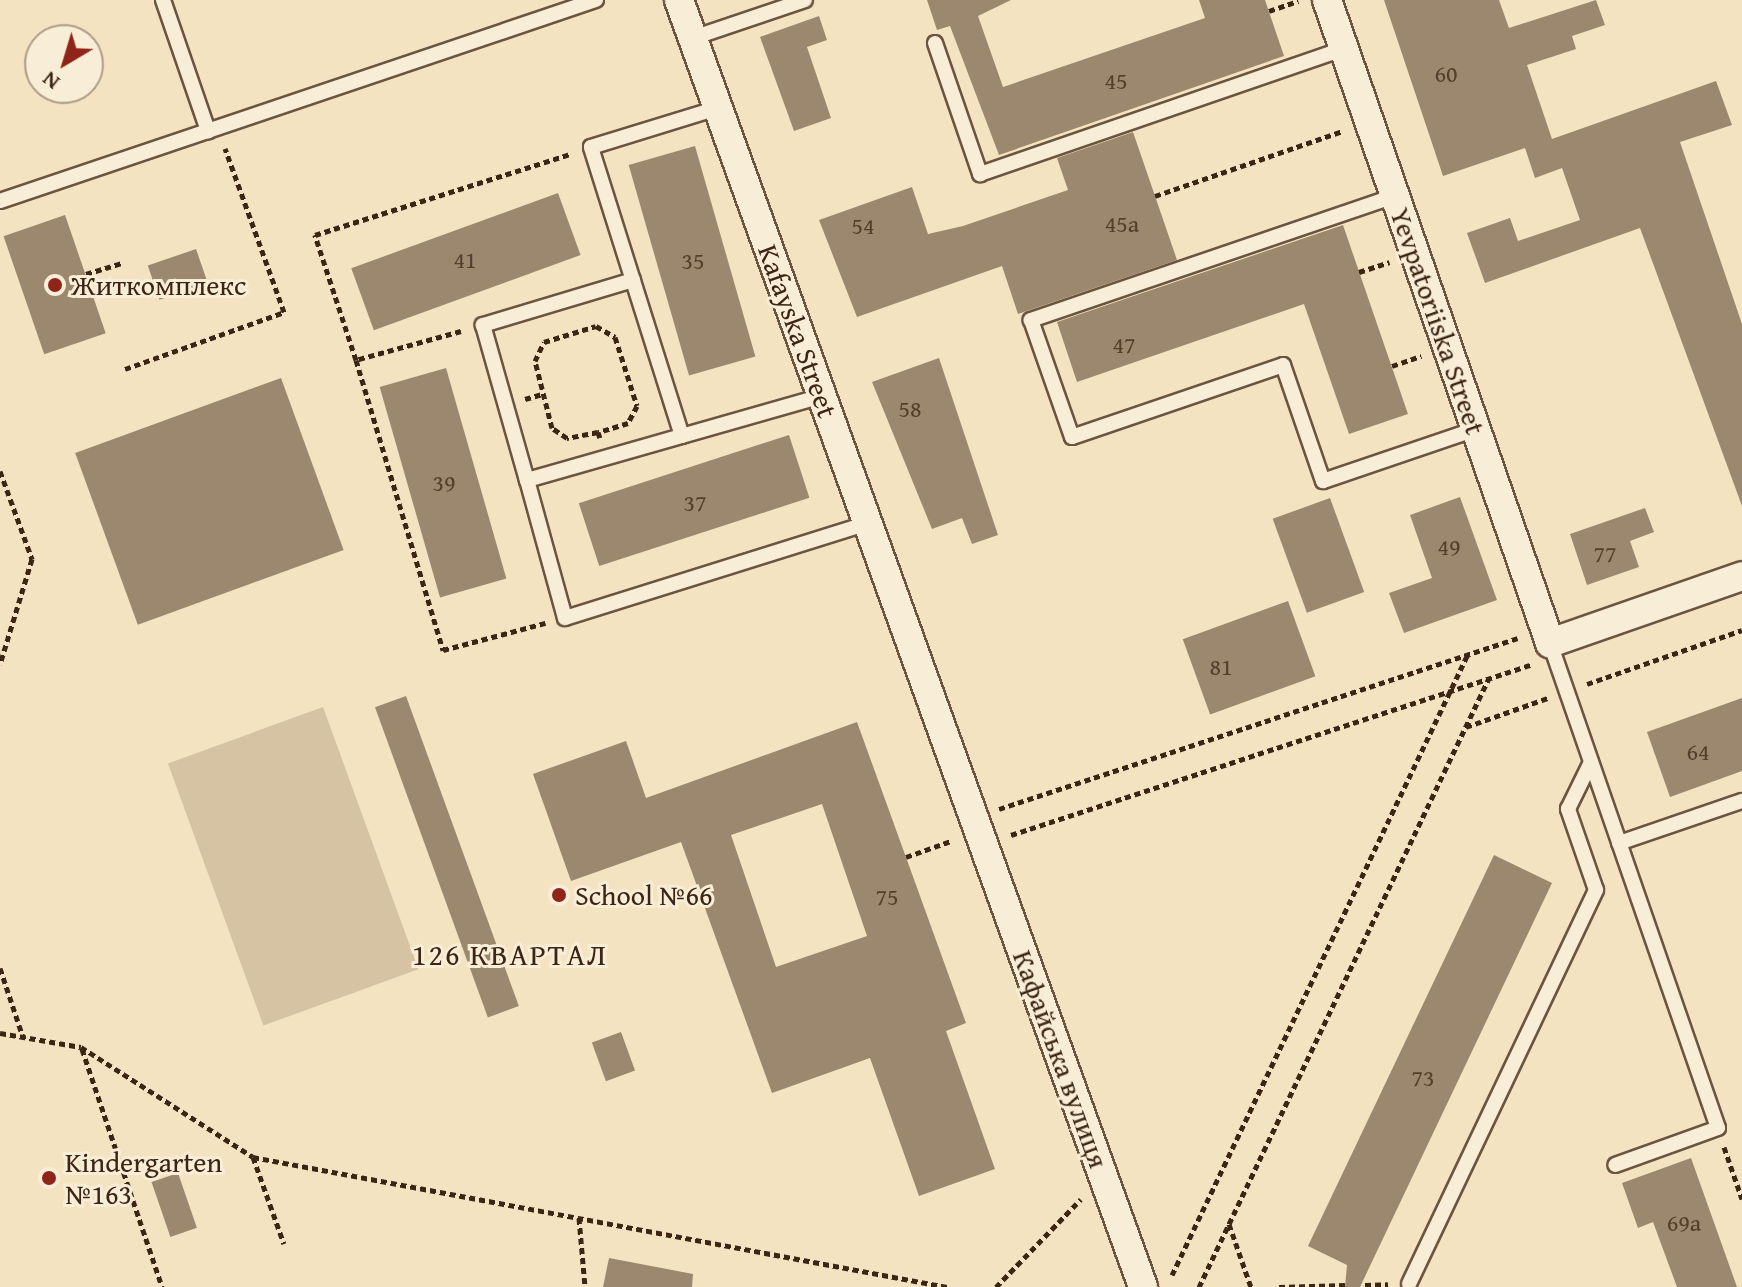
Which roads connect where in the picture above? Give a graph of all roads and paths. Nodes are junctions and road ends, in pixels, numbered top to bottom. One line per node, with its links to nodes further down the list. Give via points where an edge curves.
1 (163, 0): 13 (lane)
2 (596, 0): 13 (lane)
3 (679, 0): 8 (street, Kafayska Street)
4 (805, 0): 8 (lane)
5 (1302, 0): 7 (path)
6 (1327, 0): 10 (street, Yevpatoriiska Street)
7 (1269, 11)
8 (693, 38): 11 (street, Kafayska Street)
9 (935, 43): 10 (lane, via 980,174)
10 (1344, 49): 12 (street, Yevpatoriiska Street)
11 (718, 108): 14 (lane); 24 (street, Kafayska Street)
12 (1369, 122): 15 (path); 16 (street, Yevpatoriiska Street)
13 (213, 129): 17 (lane); 23 (path, via 284,312)
14 (591, 147): 20 (lane); 22 (path, via 315,235)
15 (1155, 196)
16 (1395, 196): 25 (street, Yevpatoriiska Street); 25 (lane, via 1031,320 1036,335 1072,437 1283,365 1323,481)
17 (0, 201)
18 (121, 263): 19 (path)
19 (86, 274)
20 (633, 280): 21 (lane); 27 (lane)
21 (483, 325): 22 (path); 30 (lane)
22 (356, 360): 33 (path, via 443,650)
23 (125, 369)
24 (821, 396): 27 (lane); 31 (street, Kafayska Street)
25 (1476, 429): 35 (street, Yevpatoriiska Street)
26 (598, 432): 26 (path, via 628,423 637,406 615,337 596,326 544,342 535,361 552,428 567,438); 28 (path)
27 (682, 436): 28 (lane)
28 (605, 458): 30 (lane)
29 (0, 471): 38 (path, via 32,559)
30 (527, 480): 33 (lane)
31 (868, 523): 33 (lane); 37 (street, Kafayska Street)
32 (1742, 576): 35 (street)
33 (565, 618)
34 (1742, 630): 41 (path)
35 (1550, 643): 36 (path); 39 (path); 41 (lane)
36 (1468, 654): 40 (path); 45 (path)
37 (917, 662): 45 (street, Кафайська вулиця)
38 (0, 664)
39 (1489, 678): 40 (path); 42 (path)
40 (1450, 691): 45 (path); 67 (path)
41 (1567, 692): 42 (path); 43 (lane)
42 (1465, 727): 58 (path)
43 (1591, 762): 46 (lane); 60 (lane, via 1568,809 1596,890)
44 (1742, 801): 46 (lane)
45 (978, 831): 47 (path); 55 (street, Кафайська вулиця)
46 (1619, 843): 52 (lane)
47 (906, 857)
48 (0, 968): 50 (path)
49 (0, 1033): 50 (path)
50 (23, 1037): 51 (path)
51 (81, 1047): 53 (path); 62 (path)
52 (1718, 1128): 54 (lane); 56 (path)
53 (253, 1157): 57 (path); 59 (path)
54 (1615, 1165)
55 (1103, 1176): 65 (path); 66 (street, Кафайська вулиця)
56 (1742, 1199)
57 (579, 1218): 63 (path); 64 (path)
58 (1229, 1224): 68 (path); 69 (path)
59 (284, 1244)
60 (1409, 1284)
61 (1345, 1285): 70 (path)
62 (162, 1287)
63 (585, 1287)
64 (947, 1287)
65 (996, 1287)
66 (1143, 1287)
67 (1166, 1287)
68 (1199, 1287)
69 (1251, 1287)
70 (1279, 1287)

